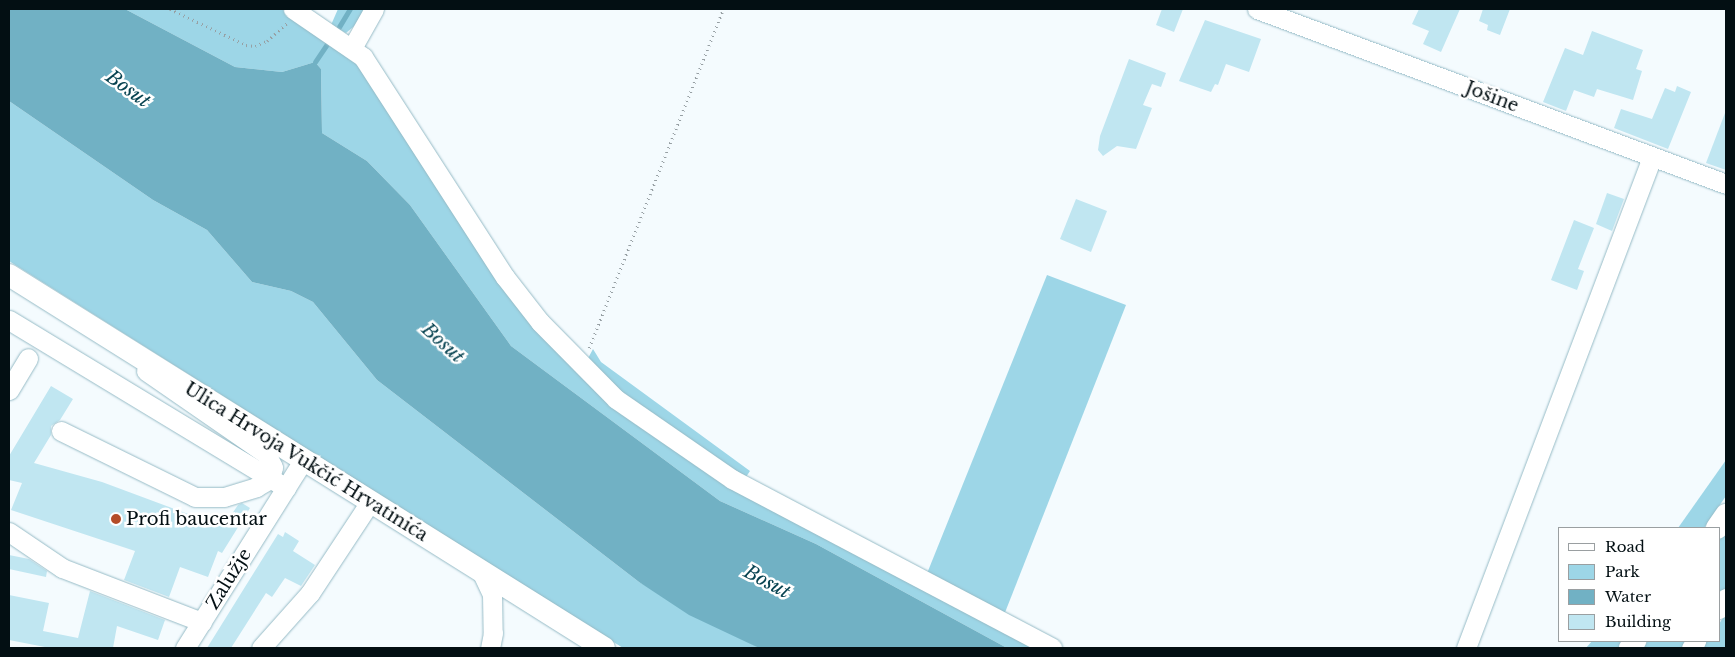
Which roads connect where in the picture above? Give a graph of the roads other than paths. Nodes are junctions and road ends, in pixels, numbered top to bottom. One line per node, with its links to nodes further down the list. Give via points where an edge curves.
1 (295, 9): 4 (street)
2 (374, 9): 4 (street)
3 (1257, 9): 5 (street, Jošine)
4 (352, 48): 25 (street, via 384,86 505,277 579,364 616,399 732,479)
5 (1652, 157): 6 (street, Jošine); 26 (street)
6 (1726, 184)
7 (9, 275): 9 (main road, Ulica Hrvoja Vukčić Hrvatinića)
8 (9, 320): 14 (street)
9 (139, 356): 13 (main road, Ulica Hrvoja Vukčić Hrvatinića); 14 (street, via 145,370 169,389 266,454)
10 (28, 358): 11 (street)
11 (9, 390)
12 (61, 432): 14 (street, via 195,497 224,498)
13 (304, 459): 14 (street, Zalužje); 15 (main road, Ulica Hrvoja Vukčić Hrvatinića)
14 (278, 483): 20 (street, Zalužje)
15 (370, 502): 19 (main road, Ulica Hrvoja Vukčić Hrvatinića); 22 (street, via 310,593)
16 (1726, 515): 17 (main road)
17 (1718, 527)
18 (9, 532): 20 (street, via 62,568)
19 (482, 573): 23 (street, via 492,594); 24 (main road, Ulica Hrvoja Vukčić Hrvatinića)
20 (202, 622): 21 (street, Zalužje)
21 (185, 648)
22 (261, 648)
23 (490, 648)
24 (604, 648)
25 (1052, 648)
26 (1466, 648)

